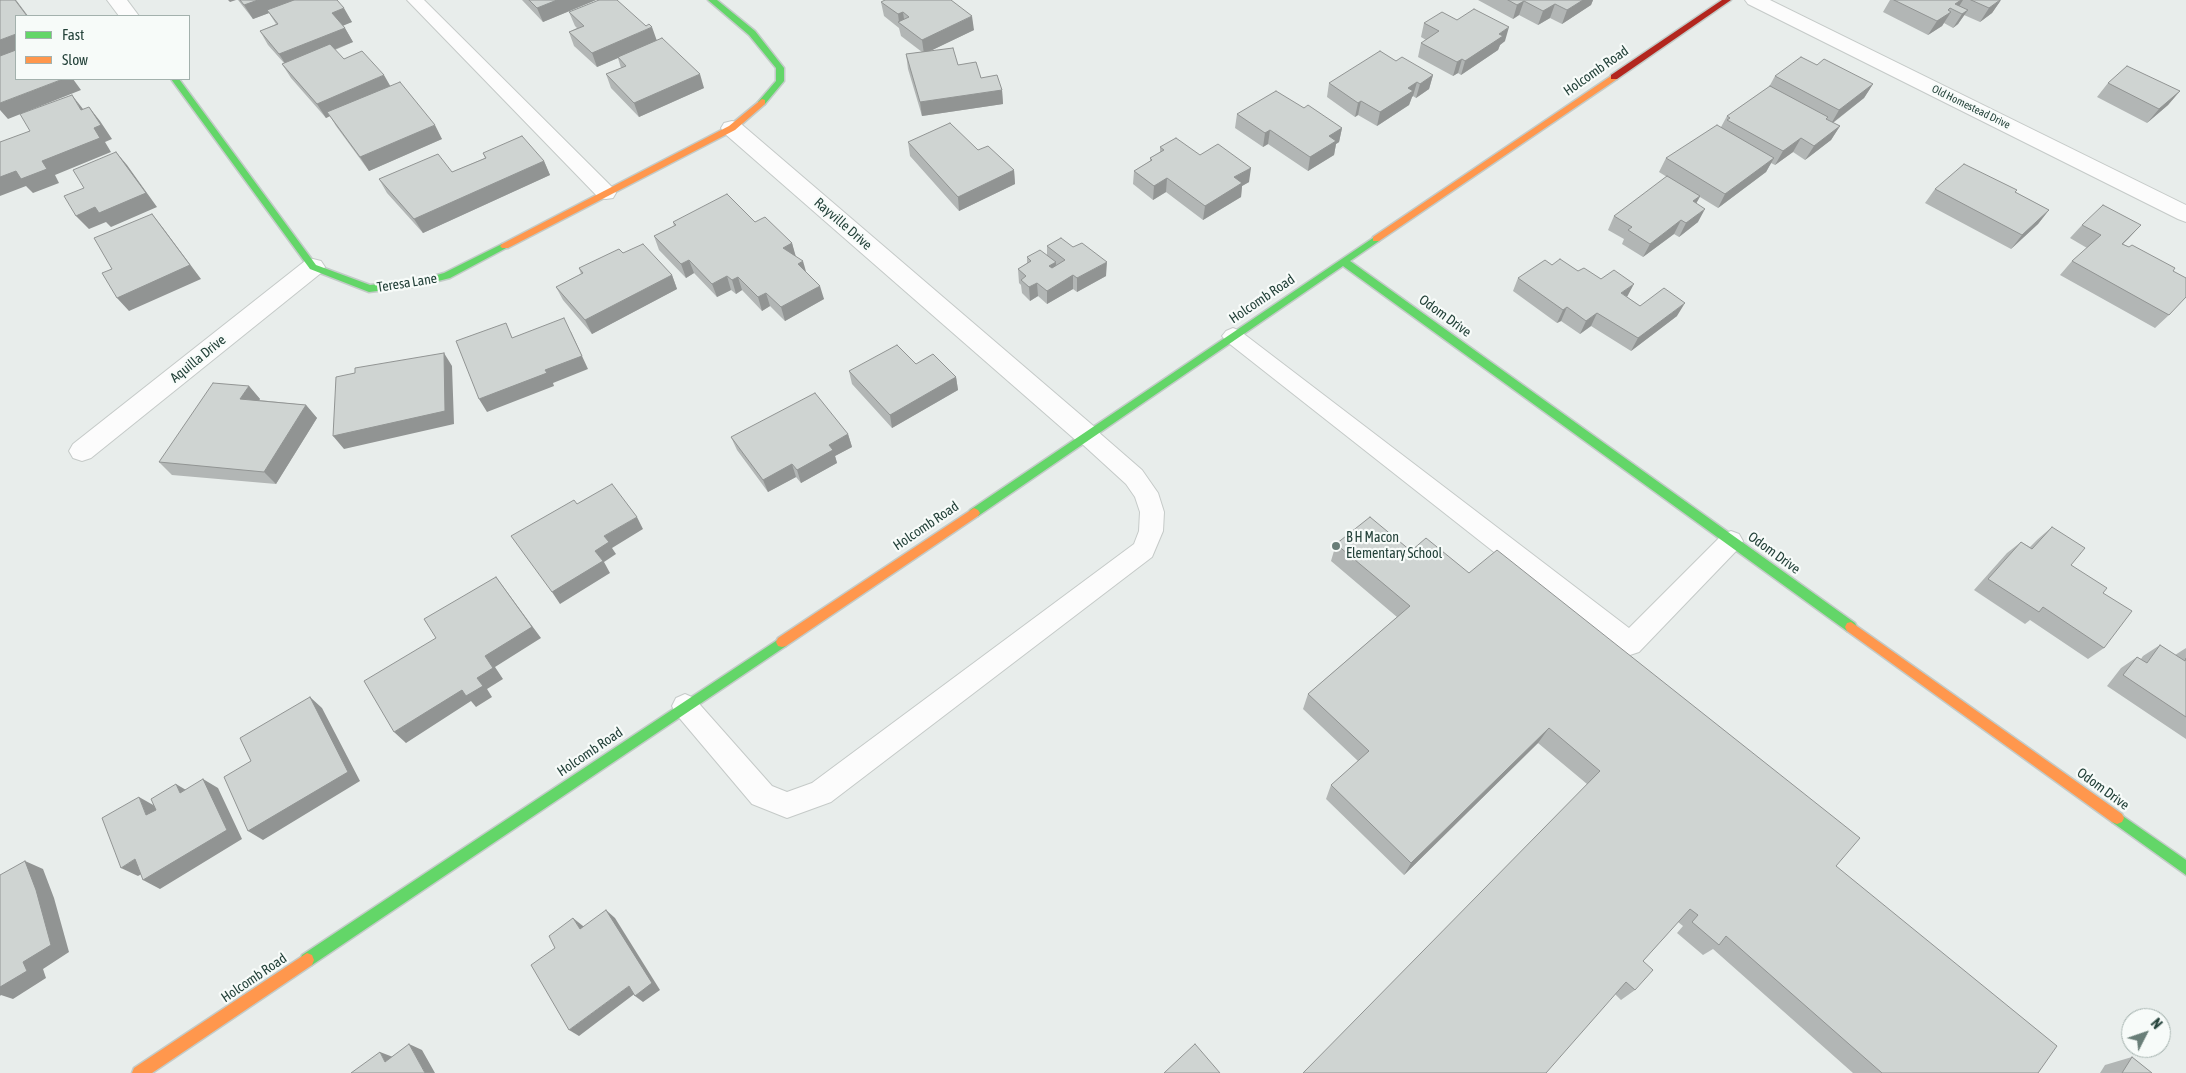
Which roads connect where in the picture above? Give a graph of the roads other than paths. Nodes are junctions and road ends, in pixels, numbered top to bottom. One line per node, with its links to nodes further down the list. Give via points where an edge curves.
1 (117, 0): 6 (street)
2 (415, 0): 9 (lane)
3 (712, 0): 8 (street, via 752,33 780,68 780,81 768,97)
4 (1727, 0): 11 (street, Holcomb Road)
5 (1755, 0): 10 (street, Old Homestead Drive)
6 (128, 15)
7 (176, 80): 12 (street)
8 (732, 128): 9 (street, Teresa Lane); 14 (street, Rayville Drive)
9 (606, 193): 12 (street, Teresa Lane, via 447,276 419,284 369,289)
10 (2186, 214)
11 (1344, 262): 13 (street, Holcomb Road); 16 (street, Odom Drive)
12 (313, 267): 15 (street, Aquilla Drive)
13 (1233, 336): 14 (street, Holcomb Road); 16 (lane, via 1630,644)
14 (1088, 436): 17 (street, Holcomb Road); 17 (lane, via 1134,477 1146,493 1152,512 1151,531 1144,550 821,793 787,805 762,795)
15 (82, 451)
16 (1731, 541): 18 (street, Odom Drive)
17 (685, 706): 19 (street, Holcomb Road)
18 (2186, 868)
19 (139, 1073)

